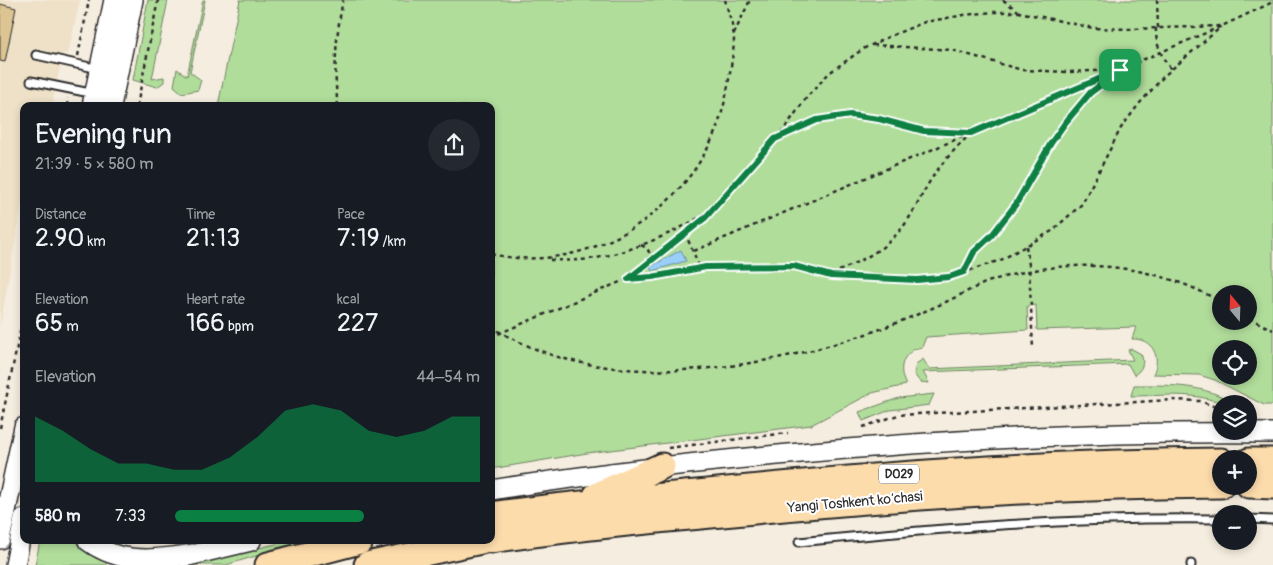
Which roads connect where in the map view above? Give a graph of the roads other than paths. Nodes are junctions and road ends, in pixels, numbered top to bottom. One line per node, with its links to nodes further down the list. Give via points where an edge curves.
1 (114, 0): 5 (main road)
2 (133, 0): 5 (main road)
3 (36, 55): 5 (lane)
4 (31, 81): 5 (lane)
5 (103, 90)
6 (1273, 433): 11 (main road, via 1168,432 991,438)
7 (20, 446): 21 (main road)
8 (1212, 461): 16 (highway, Yangi Toshkent ko‘chasi / D029, via 924,472)
9 (1257, 461): 10 (highway)
10 (1273, 462)
11 (662, 466): 15 (main road); 16 (highway)
12 (1212, 485): 23 (highway, Yangi Toshkent ko‘chasi / D029, via 1086,487 900,497 584,527)
13 (1257, 485): 14 (highway)
14 (1273, 486)
15 (495, 489)
16 (578, 504): 17 (highway, Yangi Toshkent ko‘chasi / D029)
17 (495, 514)
18 (1212, 518): 24 (lane, via 1038,522)
19 (1257, 519): 20 (lane)
20 (1273, 520)
21 (0, 539)
22 (20, 539): 30 (main road)
23 (495, 539)
24 (799, 542)
25 (93, 544): 29 (main road, via 124,558)
26 (238, 544): 29 (main road)
27 (348, 544): 32 (highway)
28 (467, 544): 33 (highway)
29 (194, 554): 31 (main road)
30 (15, 565)
31 (149, 565)
32 (268, 565)
33 (367, 565)

